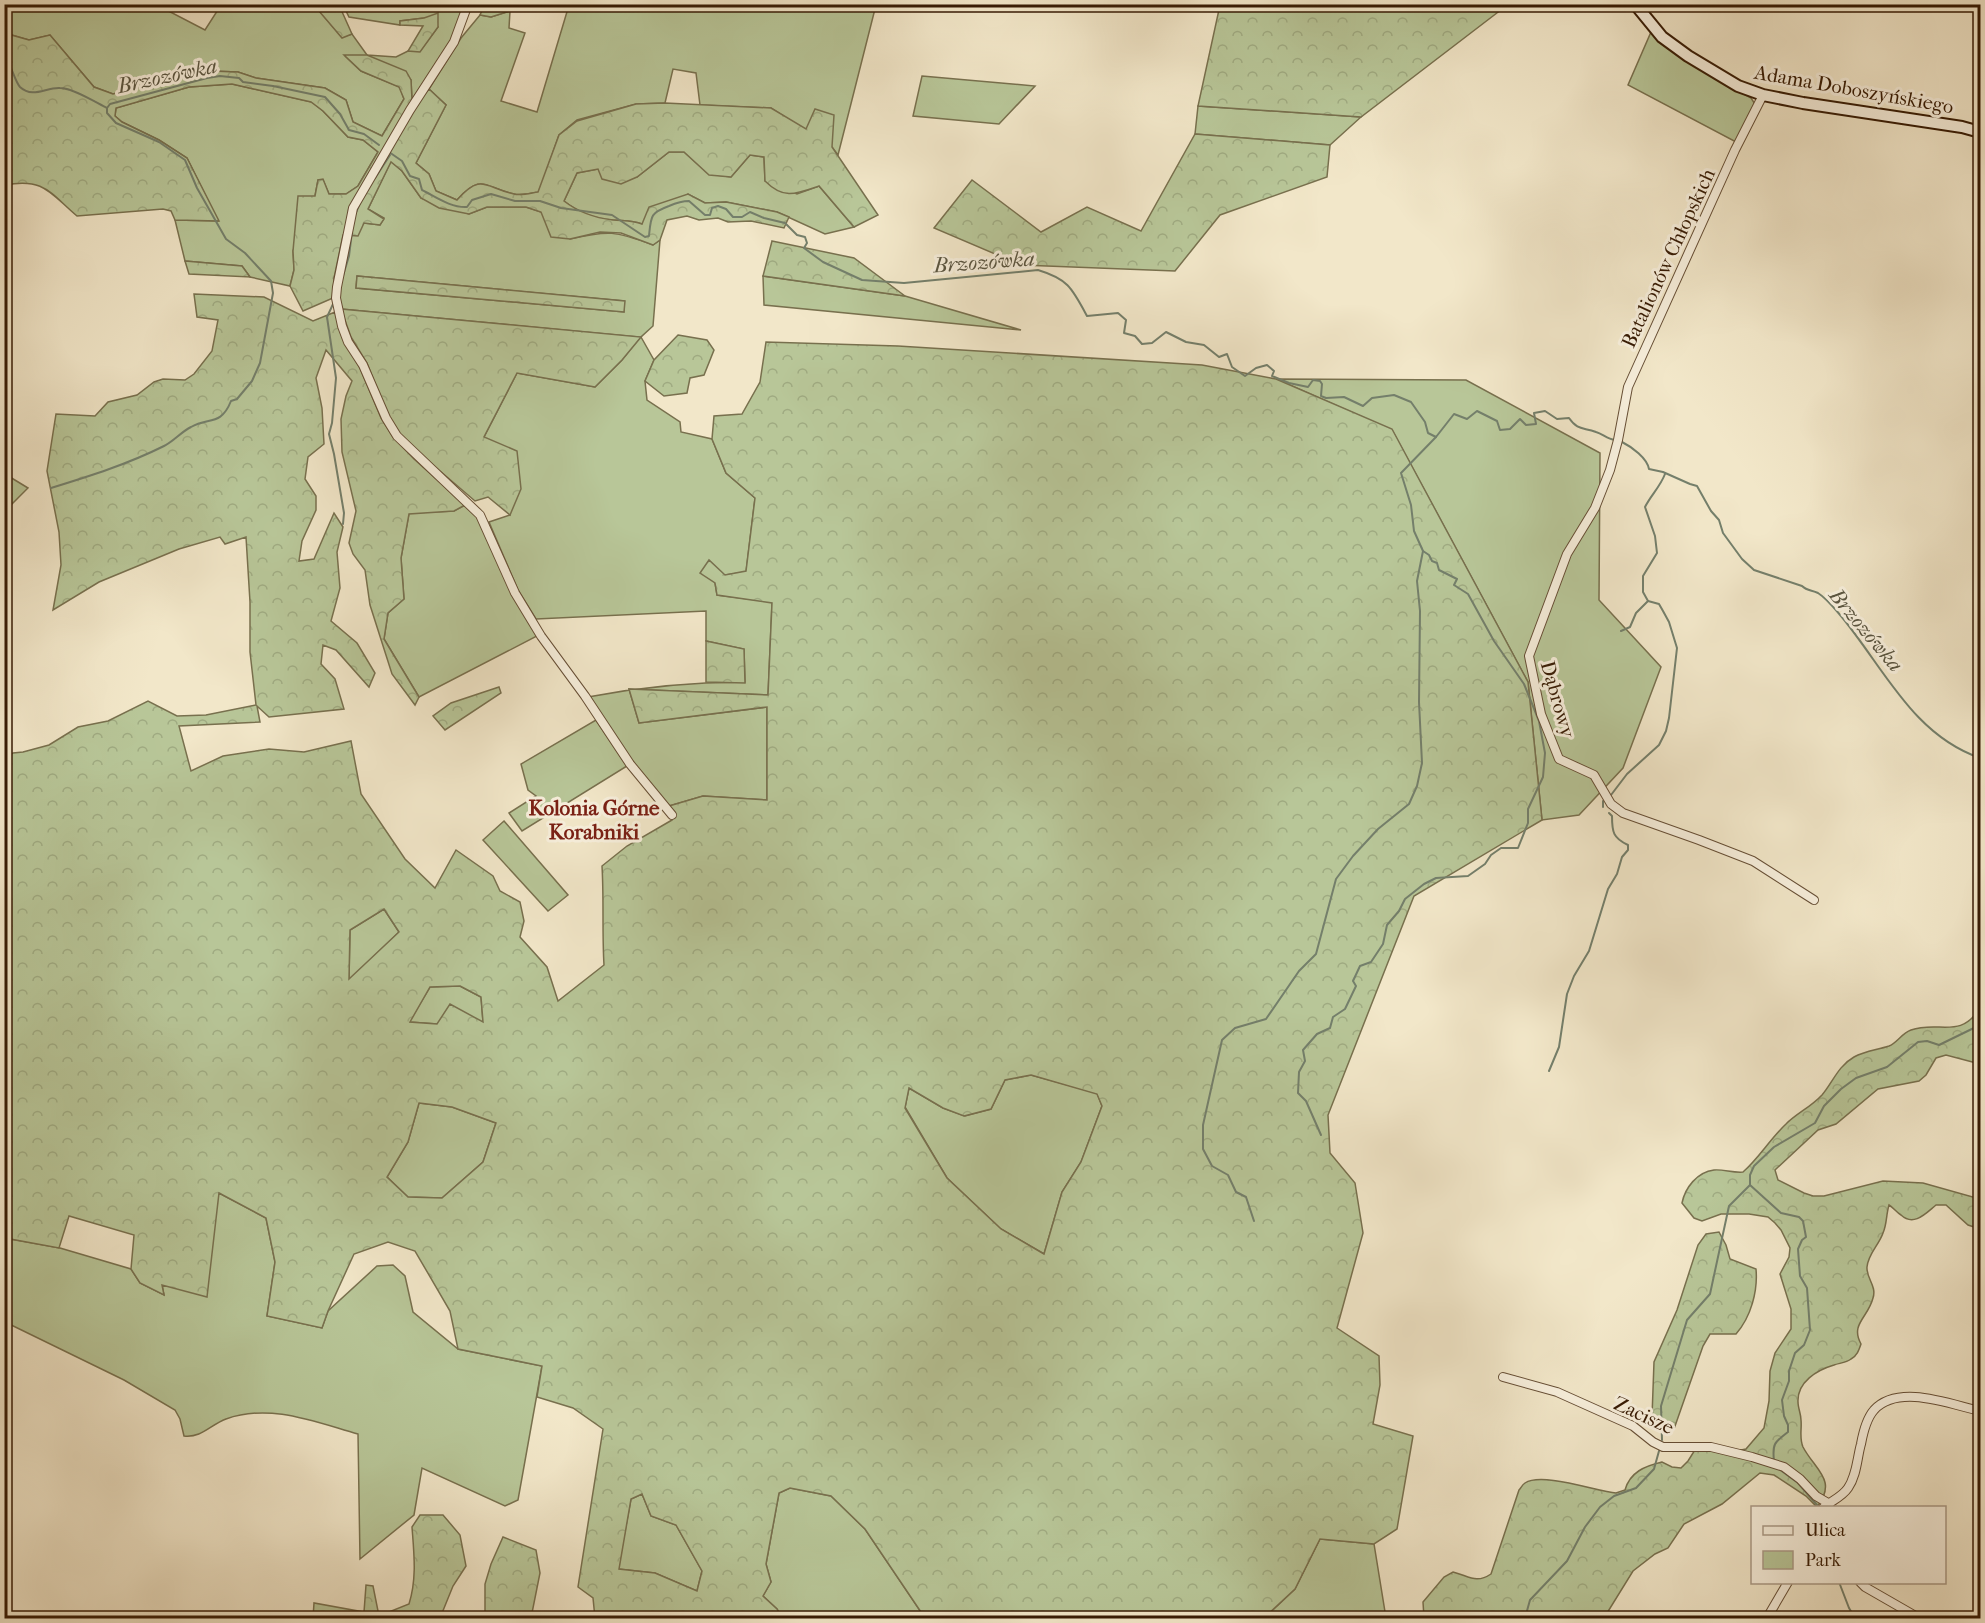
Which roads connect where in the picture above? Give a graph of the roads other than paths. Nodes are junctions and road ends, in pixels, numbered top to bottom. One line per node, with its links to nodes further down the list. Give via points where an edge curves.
1 (468, 4): 6 (street, via 454,42 353,208 337,287 342,326 397,436 480,514 515,593 541,636 630,764)
2 (1636, 6): 3 (street, Adama Doboszyńskiego, via 1662,37 1688,56 1738,87)
3 (1763, 95): 4 (street, Adama Doboszyńskiego); 5 (street, Batalionów Chłopskich, via 1628,387)
4 (1980, 132)
5 (1618, 440): 7 (street, Dąbrowy, via 1595,508 1567,554 1529,656 1541,714 1559,759 1594,775 1611,804 1623,813 1753,861)
6 (672, 815)
7 (1814, 900)
8 (1503, 1377): 10 (street, Zacisze, via 1557,1392 1633,1426 1663,1447 1711,1447 1784,1467)
9 (1980, 1411): 10 (street, via 1931,1398 1898,1399 1882,1404 1868,1422 1850,1486)
10 (1827, 1506)
11 (1787, 1584): 13 (street)
12 (1862, 1584): 14 (street)
13 (1767, 1618)
14 (1919, 1618)

